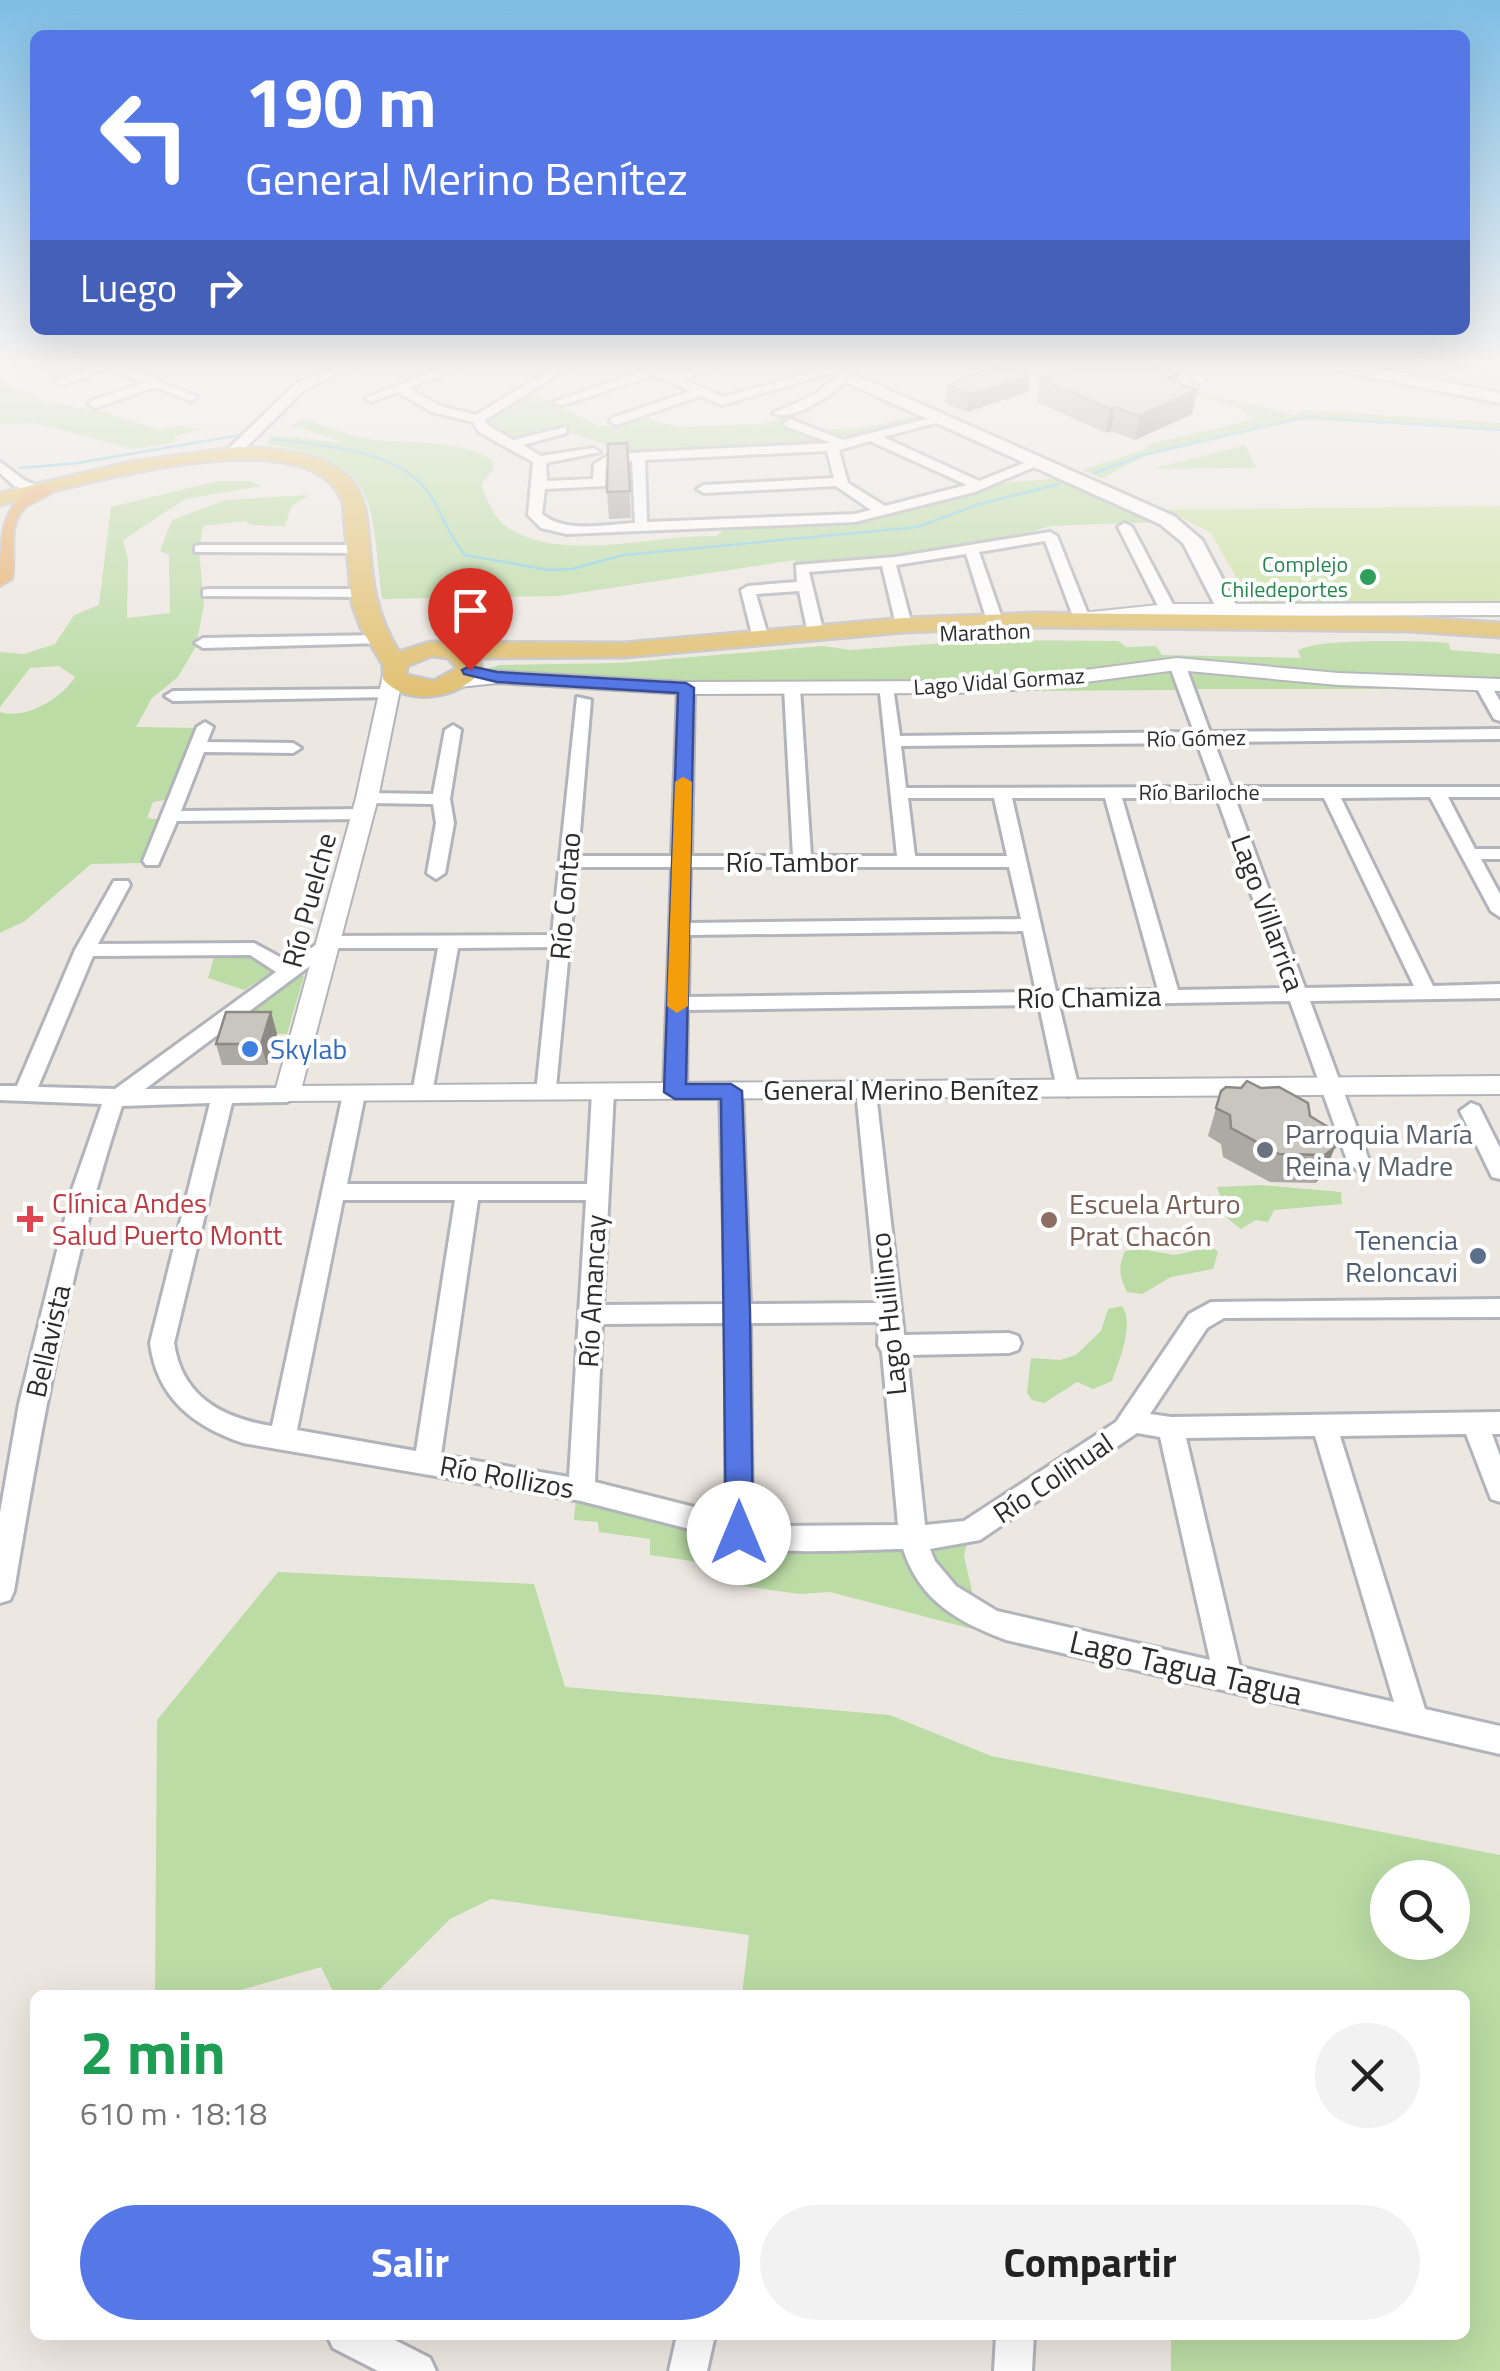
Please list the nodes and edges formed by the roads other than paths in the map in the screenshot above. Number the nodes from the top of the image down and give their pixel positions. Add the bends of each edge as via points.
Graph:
1 (11, 476) edge
2 (116, 476) edge
3 (338, 476) edge
4 (540, 476) edge
5 (599, 476) edge
6 (639, 476) edge
7 (702, 476) edge
8 (840, 476) edge
9 (956, 476) edge
10 (1005, 476) edge
11 (1070, 476) edge
12 (841, 482) junction
13 (540, 485) junction
14 (979, 486) junction
15 (0, 488) edge
16 (704, 488) junction
17 (42, 491) junction
18 (0, 499) edge
19 (884, 512) junction
20 (708, 518) dead end
21 (641, 520) dead end
22 (1, 522) edge
23 (1124, 526) dead end
24 (971, 548) junction
25 (200, 549) dead end
26 (358, 549) junction
27 (888, 561) junction
28 (0, 579) edge
29 (803, 586) junction
30 (208, 593) dead end
31 (362, 593) junction
32 (1500, 609) edge
33 (1168, 610) junction
34 (1082, 620) junction
35 (1224, 620) junction
36 (995, 621) junction
37 (904, 625) junction
38 (374, 630) junction
39 (1500, 630) edge
40 (816, 634) junction
41 (1500, 638) edge
42 (761, 639) junction
43 (204, 643) dead end
44 (457, 664) junction
45 (1178, 664) junction
46 (391, 678) junction
47 (1491, 685) edge
48 (885, 687) junction
49 (686, 688) junction
50 (792, 688) junction
51 (430, 689) junction
52 (173, 696) dead end
53 (584, 700) dead end
54 (1500, 716) edge
55 (386, 720) junction
56 (205, 727) dead end
57 (453, 730) dead end
58 (1500, 734) edge
59 (1204, 738) junction
60 (892, 741) junction
61 (198, 747) junction
62 (293, 748) dead end
63 (1224, 792) junction
64 (1330, 792) junction
65 (1436, 792) junction
66 (1500, 792) edge
67 (898, 793) junction
68 (1002, 793) junction
69 (1112, 793) junction
70 (441, 799) junction
71 (365, 806) junction
72 (171, 816) junction
73 (1470, 854) junction
74 (1500, 854) edge
75 (1017, 860) junction
76 (152, 861) dead end
77 (907, 861) junction
78 (568, 862) junction
79 (681, 862) junction
80 (802, 862) junction
81 (436, 873) dead end
82 (121, 885) dead end
83 (1500, 911) edge
84 (1032, 925) junction
85 (679, 929) junction
86 (561, 941) junction
87 (330, 942) junction
88 (449, 942) junction
89 (85, 950) junction
90 (291, 972) junction
91 (1500, 991) edge
92 (1426, 993) junction
93 (1297, 994) junction
94 (1170, 996) junction
95 (1048, 998) junction
96 (678, 1004) junction
97 (163, 1064) junction
98 (1500, 1084) edge
99 (1331, 1087) junction
100 (1068, 1089) junction
101 (867, 1090) junction
102 (731, 1091) junction
103 (547, 1092) junction
104 (604, 1092) junction
105 (675, 1092) junction
106 (0, 1093) edge
107 (24, 1094) junction
108 (354, 1094) junction
109 (423, 1094) junction
110 (288, 1095) junction
111 (182, 1096) junction
112 (223, 1096) junction
113 (118, 1097) junction
114 (1471, 1110) dead end
115 (1358, 1163) dead end
116 (1500, 1171) edge
117 (334, 1192) junction
118 (468, 1192) junction
119 (598, 1192) junction
120 (1500, 1308) edge
121 (738, 1312) junction
122 (887, 1312) junction
123 (592, 1315) junction
124 (1009, 1343) dead end
125 (890, 1345) junction
126 (1133, 1422) junction
127 (1487, 1423) edge
128 (1324, 1425) junction
129 (1171, 1428) junction
130 (282, 1439) junction
131 (427, 1462) junction
132 (581, 1490) junction
133 (1500, 1491) edge
134 (739, 1533) junction
135 (913, 1537) junction
136 (0, 1591) edge
137 (1228, 1678) junction
138 (1414, 1720) junction
139 (1500, 1740) edge
140 (356, 2340) edge
141 (695, 2340) edge
142 (1015, 2340) edge
143 (417, 2371) edge
144 (688, 2371) edge
145 (1013, 2371) edge

1 - 17 street
2 - 17 main road
3 - 26 main road via 352,499
4 - 13 street
5 - 13 street via 600,483
6 - 21 street
7 - 16 street
8 - 12 street
9 - 14 street
10 - 14 street
11 - 35 main road via 1180,528 1197,548
12 - 16 street
12 - 19 street
13 - 19 street via 535,514 567,530
14 - 19 street
15 - 17 highway
16 - 20 street
17 - 18 main road
17 - 22 highway via 15,504
22 - 28 highway
23 - 33 street
24 - 27 street
24 - 34 street via 1050,536
24 - 36 street
25 - 26 street
26 - 31 main road
27 - 29 street via 801,568
27 - 37 street
29 - 40 street
29 - 42 street via 748,590
30 - 31 street
31 - 38 main road
32 - 35 street, Marathon
33 - 34 street, Marathon
33 - 35 street, Marathon
34 - 35 main road, Marathon
34 - 36 main road, Marathon
35 - 39 main road, Marathon
35 - 41 main road, Marathon via 1264,632
35 - 44 main road, Marathon
36 - 37 main road, Marathon
37 - 40 main road, Marathon
38 - 43 street
38 - 44 main road
38 - 46 main road
40 - 42 main road, Marathon
42 - 44 main road, Marathon
44 - 46 main road via 406,656
44 - 49 street, Lago Vidal Gormaz via 497,677
44 - 51 main road
45 - 47 street, Lago Vidal Gormaz
45 - 48 street, Lago Vidal Gormaz via 1032,683
45 - 59 street, Lago Villarrica
46 - 51 main road
46 - 52 street
46 - 55 street, Río Puelche
47 - 54 street
48 - 50 street, Lago Vidal Gormaz
48 - 60 street
49 - 50 street, Lago Vidal Gormaz
49 - 79 street
50 - 80 street
51 - 55 street via 400,698
53 - 78 street, Río Contao
55 - 71 street, Río Puelche
56 - 61 street
57 - 70 street
58 - 59 street, Río Gómez
59 - 60 street, Río Gómez
59 - 63 street, Lago Villarrica
60 - 67 street
61 - 62 street
61 - 72 street
63 - 64 street, Río Bariloche
63 - 69 street, Río Bariloche
63 - 93 street, Lago Villarrica
64 - 65 street, Río Bariloche
64 - 92 street
65 - 66 street, Río Bariloche
65 - 73 street
67 - 68 street, Río Bariloche
67 - 77 street
68 - 69 street, Río Bariloche
68 - 75 street
69 - 94 street
70 - 71 street
70 - 81 street via 446,823
71 - 72 street
71 - 87 street, Río Puelche
72 - 76 street
73 - 74 street
73 - 83 street
75 - 77 street, Río Tambor
75 - 84 street
77 - 80 street, Río Tambor
78 - 79 street, Río Tambor
78 - 86 street, Río Contao
79 - 80 street, Río Tambor
79 - 85 street
82 - 89 street
84 - 85 street
84 - 95 street
85 - 96 street
86 - 88 street
86 - 103 street, Río Contao
87 - 88 street
87 - 90 street
87 - 110 street, Río Puelche
88 - 109 street
89 - 90 street via 250,948
89 - 107 street
90 - 97 street
91 - 92 street, Río Chamiza
92 - 93 street, Río Chamiza
93 - 94 street, Río Chamiza
93 - 99 street, Lago Villarrica
94 - 95 street, Río Chamiza
95 - 96 street, Río Chamiza
95 - 100 street
96 - 105 street
97 - 111 street via 160,1084
97 - 113 street
98 - 99 street, General Merino Benítez
99 - 100 street, General Merino Benítez
99 - 115 street, Lago Villarrica
100 - 101 street, General Merino Benítez
101 - 102 street, General Merino Benítez
101 - 122 street, Lago Huillinco
102 - 105 street, General Merino Benítez
102 - 121 street
103 - 104 street, General Merino Benítez
103 - 109 street, General Merino Benítez
104 - 105 street, General Merino Benítez
104 - 119 street, Río Amancay
106 - 107 street, General Merino Benítez
107 - 113 street, General Merino Benítez
108 - 109 street, General Merino Benítez
108 - 110 street, General Merino Benítez
108 - 117 street
110 - 112 street, General Merino Benítez
111 - 112 street, General Merino Benítez
111 - 113 street, General Merino Benítez
112 - 130 street, Río Rollizos via 164,1328 166,1368 198,1411 227,1428
113 - 136 street, Bellavista via 83,1190 32,1404
114 - 116 street
117 - 118 street
117 - 130 street
118 - 119 street
118 - 131 street
119 - 123 street, Río Amancay
120 - 126 street, Río Colihual via 1212,1312 1198,1321
121 - 122 street
121 - 123 street
121 - 134 street
122 - 125 street, Lago Huillinco
123 - 132 street, Río Amancay
124 - 125 street
125 - 135 street, Lago Huillinco
126 - 129 street
126 - 135 street, Río Colihual via 970,1532
127 - 128 street
127 - 133 street
128 - 129 street
128 - 138 street
129 - 137 street
130 - 131 street, Río Rollizos
131 - 132 street, Río Rollizos
132 - 134 street, Río Rollizos
134 - 135 street, Río Rollizos
135 - 137 street, Lago Tagua Tagua via 936,1588 988,1620
137 - 138 street, Lago Tagua Tagua
138 - 139 street, Lago Tagua Tagua
140 - 143 street
141 - 144 street
142 - 145 street

